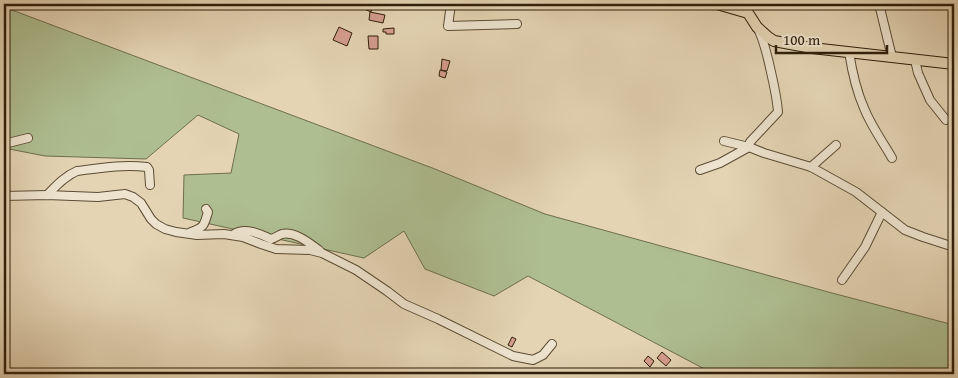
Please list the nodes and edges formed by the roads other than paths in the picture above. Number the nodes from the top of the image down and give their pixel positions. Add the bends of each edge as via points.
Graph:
1 (451, 4) edge
2 (717, 4) edge
3 (879, 4) edge
4 (517, 24) dead end
5 (757, 27) junction
6 (849, 52) junction
7 (892, 57) junction
8 (915, 60) junction
9 (954, 64) edge
10 (946, 120) dead end
11 (28, 138) dead end
12 (724, 141) dead end
13 (4, 144) edge
14 (836, 145) dead end
15 (750, 147) junction
16 (892, 158) dead end
17 (810, 167) junction
18 (700, 170) dead end
19 (150, 185) dead end
20 (47, 195) junction
21 (4, 196) edge
22 (206, 209) dead end
23 (882, 212) junction
24 (187, 234) junction
25 (232, 235) junction
26 (954, 247) edge
27 (326, 256) junction
28 (842, 280) dead end
29 (552, 344) dead end

1 - 4 street via 448,26
2 - 5 main road via 748,13
3 - 7 street
5 - 6 main road via 774,41
5 - 15 street via 763,40 778,112 750,142
6 - 7 main road
6 - 16 street via 863,106
7 - 8 main road
8 - 9 main road
8 - 10 street via 930,100
11 - 13 street
12 - 15 street
14 - 17 street
15 - 17 street
15 - 18 street
17 - 23 street via 856,192
19 - 20 street via 147,167 108,166 76,171
20 - 21 street
20 - 24 street via 98,197 125,194 141,203 156,224
22 - 24 street via 203,227
23 - 26 street via 905,230
23 - 28 street
24 - 25 street
25 - 27 street via 276,249 310,250
25 - 27 street via 250,230 271,239 289,234 302,238
27 - 29 street via 356,270 404,304 513,356 532,360 543,356

